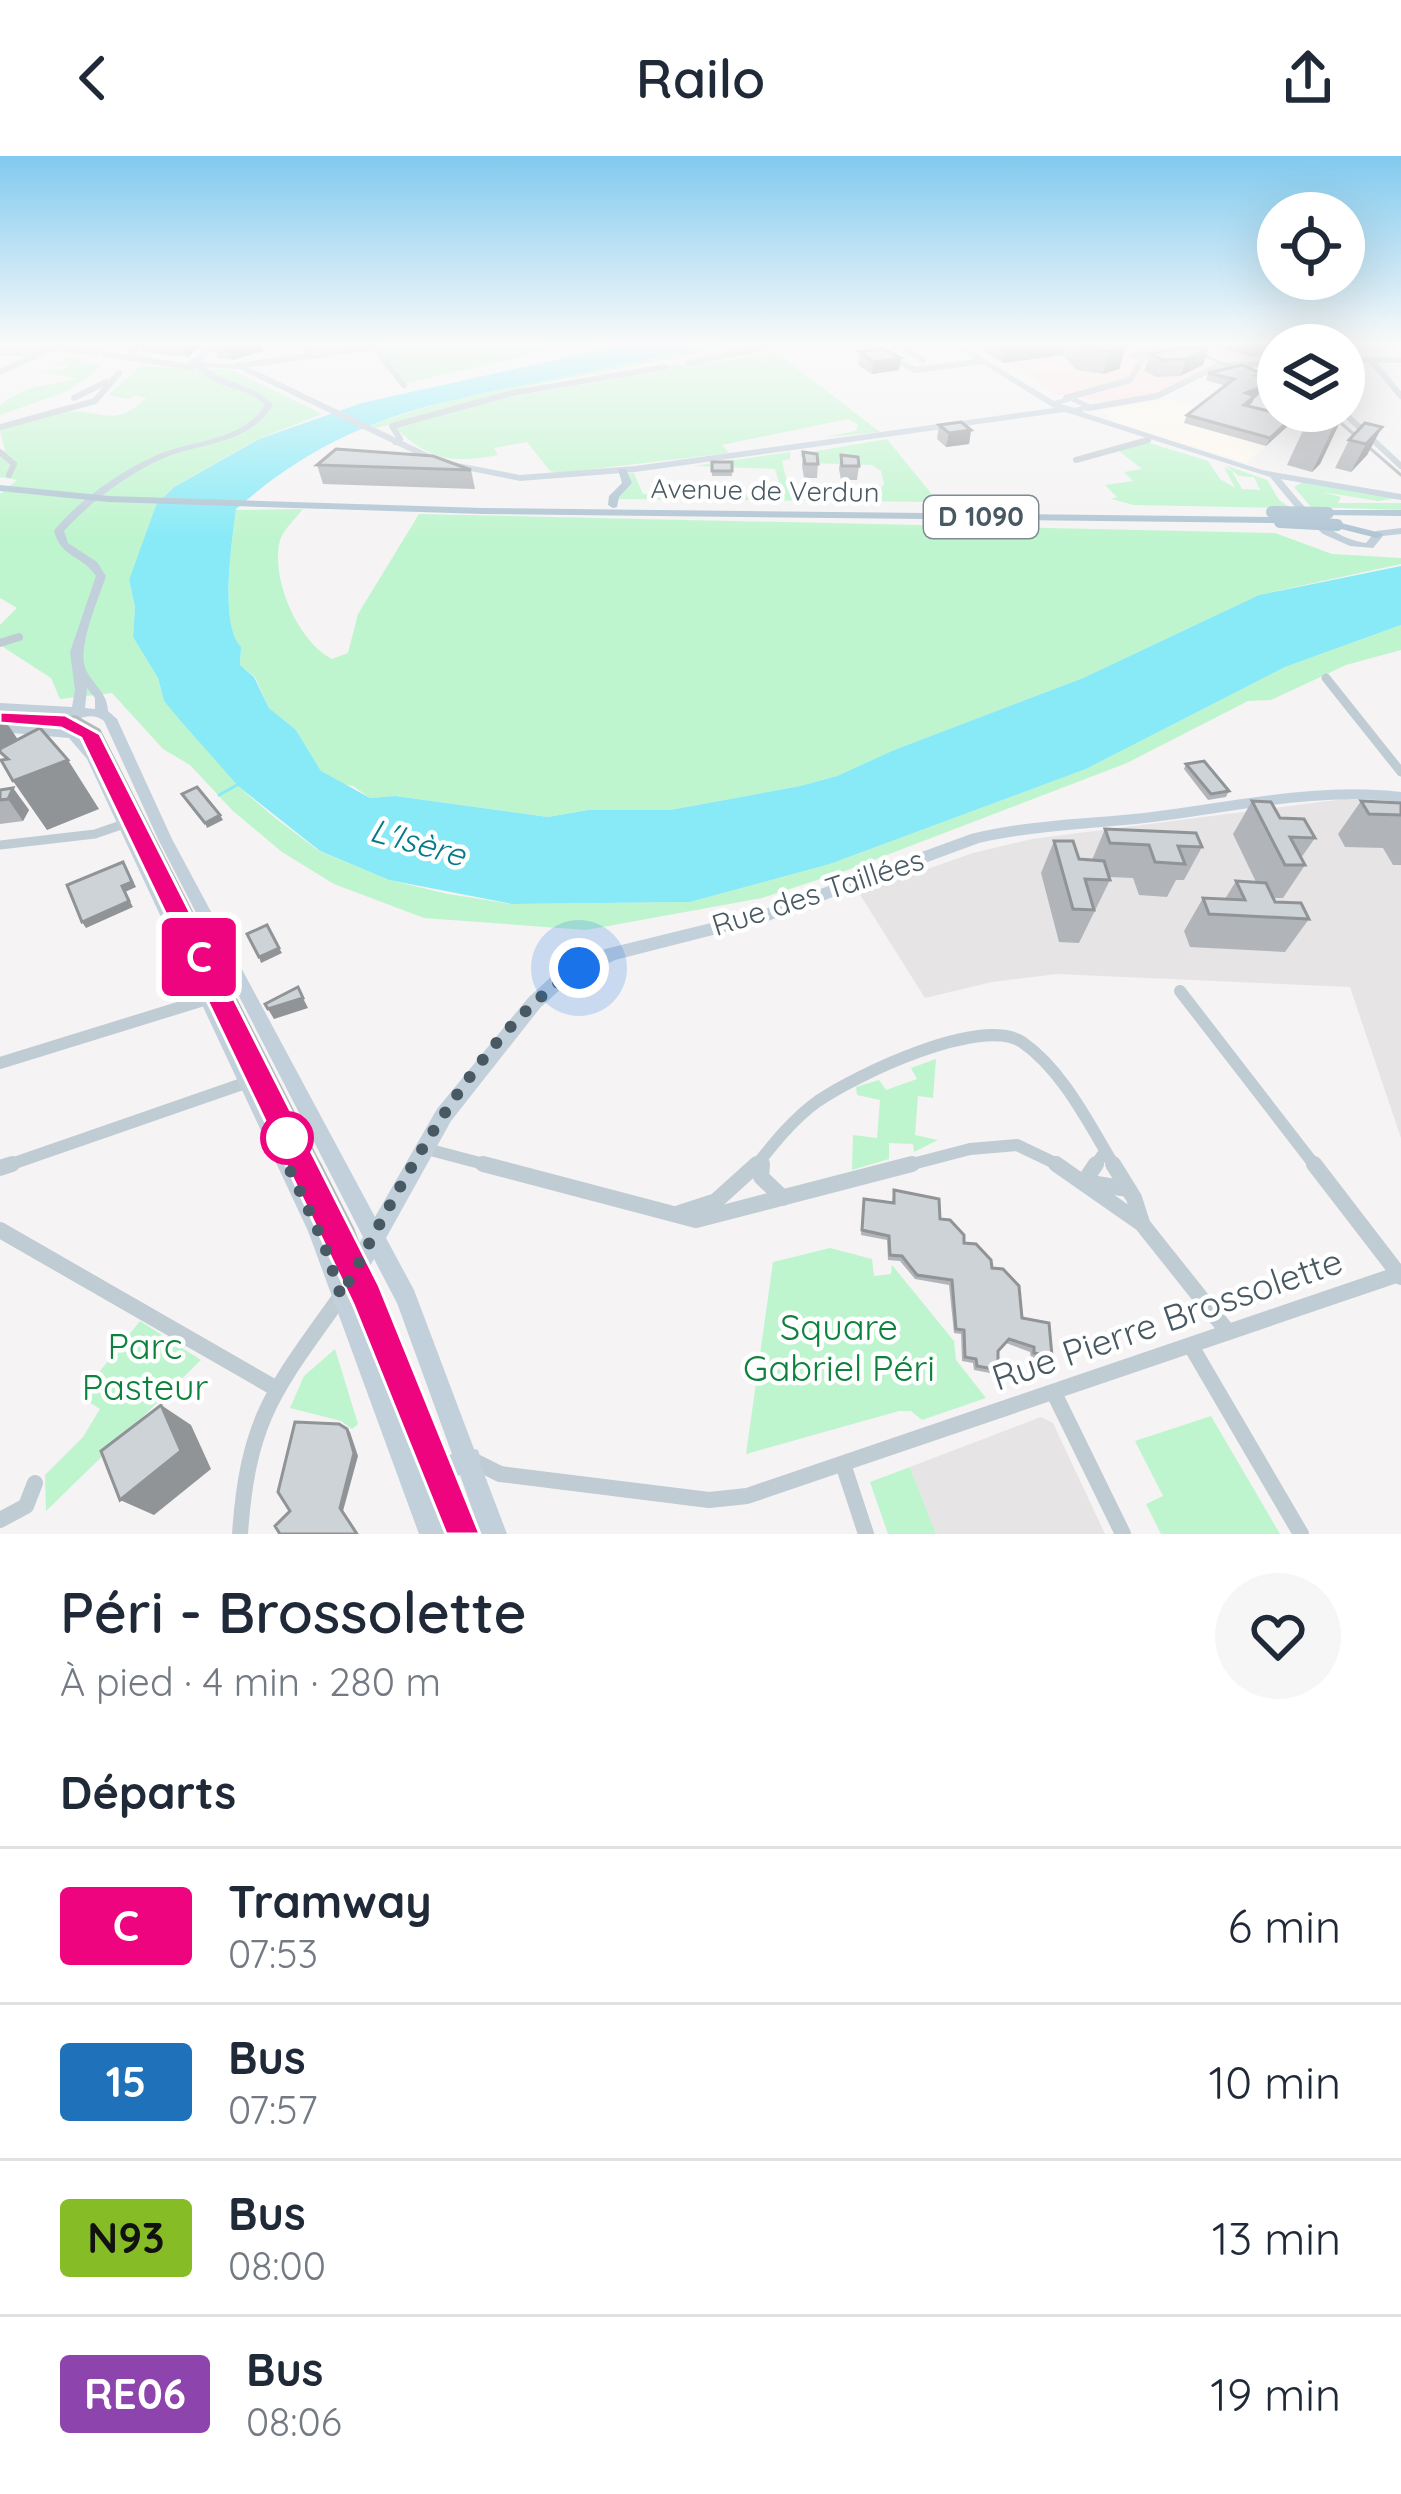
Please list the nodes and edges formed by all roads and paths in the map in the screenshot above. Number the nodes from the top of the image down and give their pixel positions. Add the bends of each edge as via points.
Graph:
1 (56, 409) edge
2 (265, 409) edge
3 (325, 409) edge
4 (449, 409) edge
5 (1031, 409) edge
6 (1093, 409) edge
7 (7, 425) edge
8 (1365, 432) edge
9 (390, 440) junction
10 (1148, 440) junction
11 (0, 452) edge
12 (1076, 460) dead end
13 (1401, 466) edge
14 (617, 471) junction
15 (1284, 480) junction
16 (3, 482) edge
17 (108, 496) junction
18 (1401, 496) edge
19 (275, 501) junction
20 (607, 508) junction
21 (1401, 517) edge
22 (1277, 518) junction
23 (1333, 519) junction
24 (1401, 531) edge
25 (1377, 535) junction
26 (19, 637) dead end
27 (0, 644) edge
28 (80, 670) junction
29 (1326, 678) dead end
30 (0, 707) edge
31 (102, 713) junction
32 (76, 722) junction
33 (0, 727) edge
34 (1401, 772) edge
35 (1401, 797) edge
36 (127, 829) junction
37 (0, 845) edge
38 (1180, 992) dead end
39 (207, 999) junction
40 (0, 1063) edge
41 (248, 1082) junction
42 (423, 1148) junction
43 (1104, 1153) junction
44 (762, 1159) junction
45 (0, 1168) edge
46 (1084, 1182) junction
47 (1127, 1189) junction
48 (783, 1198) junction
49 (676, 1214) junction
50 (1142, 1224) junction
51 (0, 1230) edge
52 (373, 1239) junction
53 (1400, 1275) edge
54 (341, 1296) junction
55 (1228, 1332) junction
56 (1191, 1346) junction
57 (275, 1388) junction
58 (1054, 1393) junction
59 (470, 1459) junction
60 (843, 1465) junction
61 (414, 1482) junction
62 (33, 1490) dead end
63 (0, 1520) edge
64 (240, 1534) edge
65 (432, 1534) edge
66 (494, 1534) edge
67 (866, 1534) edge
68 (1123, 1534) edge
69 (1301, 1534) edge

1 - 7 street
2 - 17 street via 229,436 143,466
3 - 9 street
4 - 9 street via 392,426 400,439
5 - 14 street
6 - 10 street
8 - 13 street
9 - 14 street via 490,476
10 - 12 street
10 - 15 street
11 - 16 street via 14,464
14 - 20 main road via 603,493
15 - 18 street
15 - 18 street
15 - 25 street via 1336,540 1369,546
16 - 17 main road, D 1090
17 - 19 main road, D 1090
17 - 28 street via 64,523 58,538 101,576 76,652
19 - 20 main road, Avenue de Verdun / D 1090
19 - 20 main road, Avenue de Verdun / D 1090
20 - 22 main road, Avenue de Verdun / D 1090
20 - 22 main road, Avenue de Verdun / D 1090
21 - 23 main road
22 - 23 main road, bridge
23 - 25 main road
24 - 25 street
26 - 27 street
28 - 31 street
28 - 32 street
29 - 34 street
30 - 32 street
31 - 32 street
31 - 52 street
32 - 33 street
32 - 36 street
35 - 42 street, Rue des Taillées via 1297,794 990,835 762,917 611,954 534,1003
36 - 37 street
36 - 39 street
38 - 53 street
39 - 40 street
39 - 41 street
41 - 45 street
41 - 54 street
42 - 49 street
42 - 52 street, Rue des Taillées
43 - 44 street via 1039,1054 1004,1034 979,1034 829,1092
43 - 46 street
43 - 47 street
44 - 48 street via 761,1177
44 - 49 street via 710,1208
46 - 47 street
46 - 48 street via 1030,1149 992,1145
46 - 50 street
47 - 50 street
48 - 49 street via 721,1217
50 - 55 street
51 - 57 street
52 - 54 street, Rue des Taillées
52 - 59 street via 406,1298
53 - 55 street, Rue Pierre Brossolette
54 - 57 street
54 - 61 street
55 - 56 street, Rue Pierre Brossolette
56 - 58 street, Rue Pierre Brossolette
56 - 69 street
57 - 64 street via 253,1442
58 - 60 street, Rue Pierre Brossolette
58 - 68 street
59 - 60 street, Rue Pierre Brossolette via 500,1474 709,1500
59 - 61 street
59 - 66 street
60 - 67 street
61 - 65 street
62 - 63 street via 26,1506

